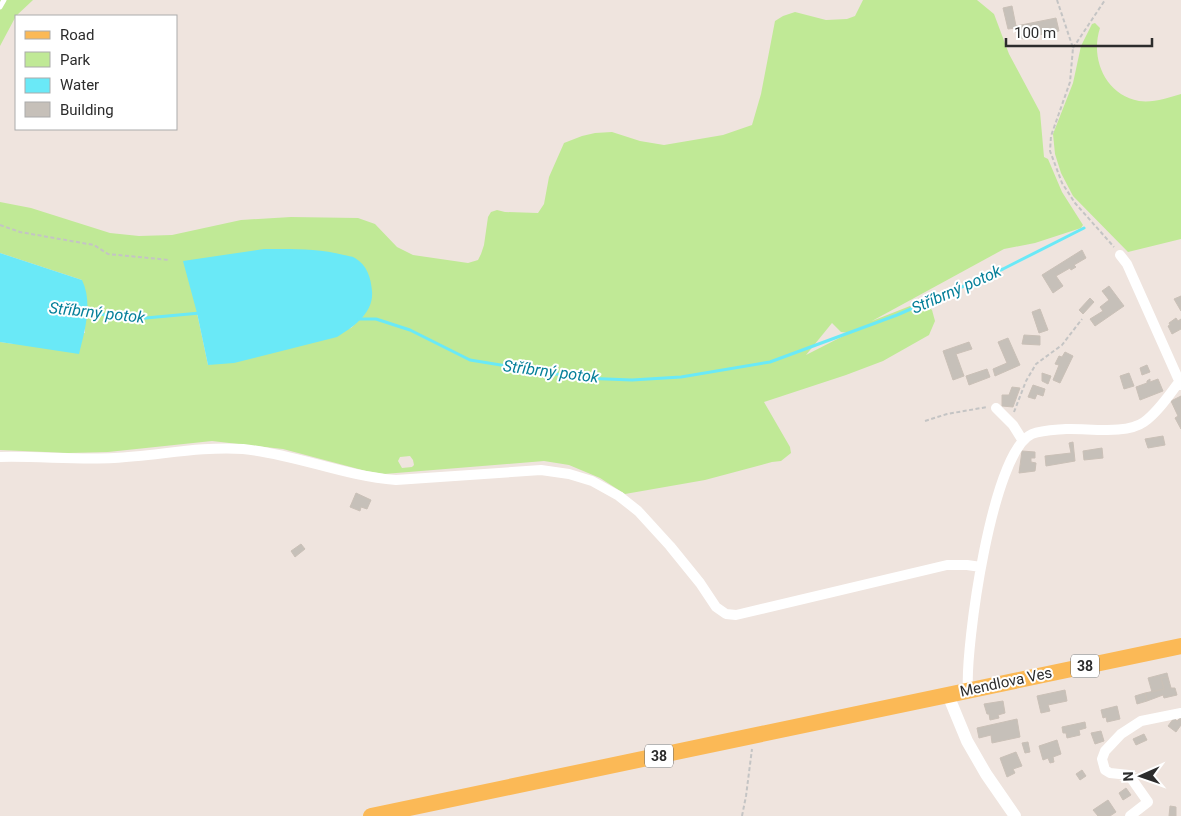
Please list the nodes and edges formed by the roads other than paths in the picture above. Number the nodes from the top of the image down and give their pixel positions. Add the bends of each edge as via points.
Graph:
1 (4, 0) edge
2 (0, 7) edge
3 (1120, 255) road end
4 (1180, 384) edge
5 (996, 408) road end
6 (1023, 441) junction
7 (0, 457) edge
8 (981, 567) junction
9 (1181, 646) edge
10 (968, 690) junction
11 (948, 695) junction
12 (1181, 713) edge
13 (371, 816) edge
14 (1015, 816) edge
15 (1130, 816) edge

1 - 2 lane
3 - 4 street via 1127,264
4 - 6 street via 1152,415 1138,425 1118,429 1042,431
5 - 6 street via 1010,421
6 - 8 street via 1006,471
7 - 8 street via 114,458 220,448 289,456 347,473 396,480 540,470 568,474 592,481 638,511 670,546 716,607 726,614 736,615 948,565
8 - 10 street via 967,668
9 - 10 main road, Mendlova Ves / 38
10 - 11 main road, Mendlova Ves / 38
11 - 13 main road, 38
11 - 14 street via 967,741
12 - 15 street via 1141,721 1121,734 1105,751 1102,765 1105,770 1129,775 1148,802

